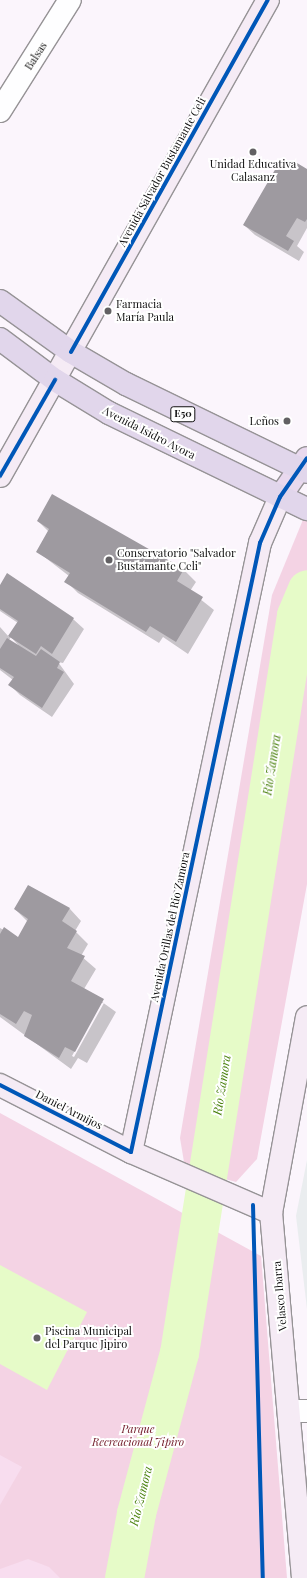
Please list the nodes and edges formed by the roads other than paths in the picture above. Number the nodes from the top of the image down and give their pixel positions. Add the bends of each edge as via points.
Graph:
1 (70, 0) edge
2 (268, 0) edge
3 (0, 111) edge
4 (0, 301) edge
5 (0, 339) edge
6 (71, 352) junction
7 (55, 380) junction
8 (304, 466) edge
9 (0, 476) edge
10 (292, 502) edge
11 (307, 1017) edge
12 (303, 1064) edge
13 (0, 1085) edge
14 (130, 1152) junction
15 (271, 1213) junction
16 (298, 1411) edge
17 (303, 1578) edge

1 - 3 street, Balsas
2 - 6 main road, Avenida Salvador Bustamante Celi
4 - 6 highway, E50
5 - 7 highway, Avenida Isidro Ayora
6 - 7 main road, Avenida Salvador Bustamante Celi
6 - 8 highway, E50 via 183,414
7 - 9 main road, Avenida Salvador Bustamante Celi
7 - 10 highway, Avenida Isidro Ayora via 165,443
8 - 10 main road
10 - 14 main road, Avenida Orillas del Rio Zamora via 260,543
11 - 12 main road, Velasco Ibarra
12 - 15 main road, Velasco Ibarra
13 - 14 main road, Daniel Armijos
14 - 15 main road, Daniel Armijos
15 - 16 main road, Velasco Ibarra
16 - 17 main road, Velasco Ibarra

